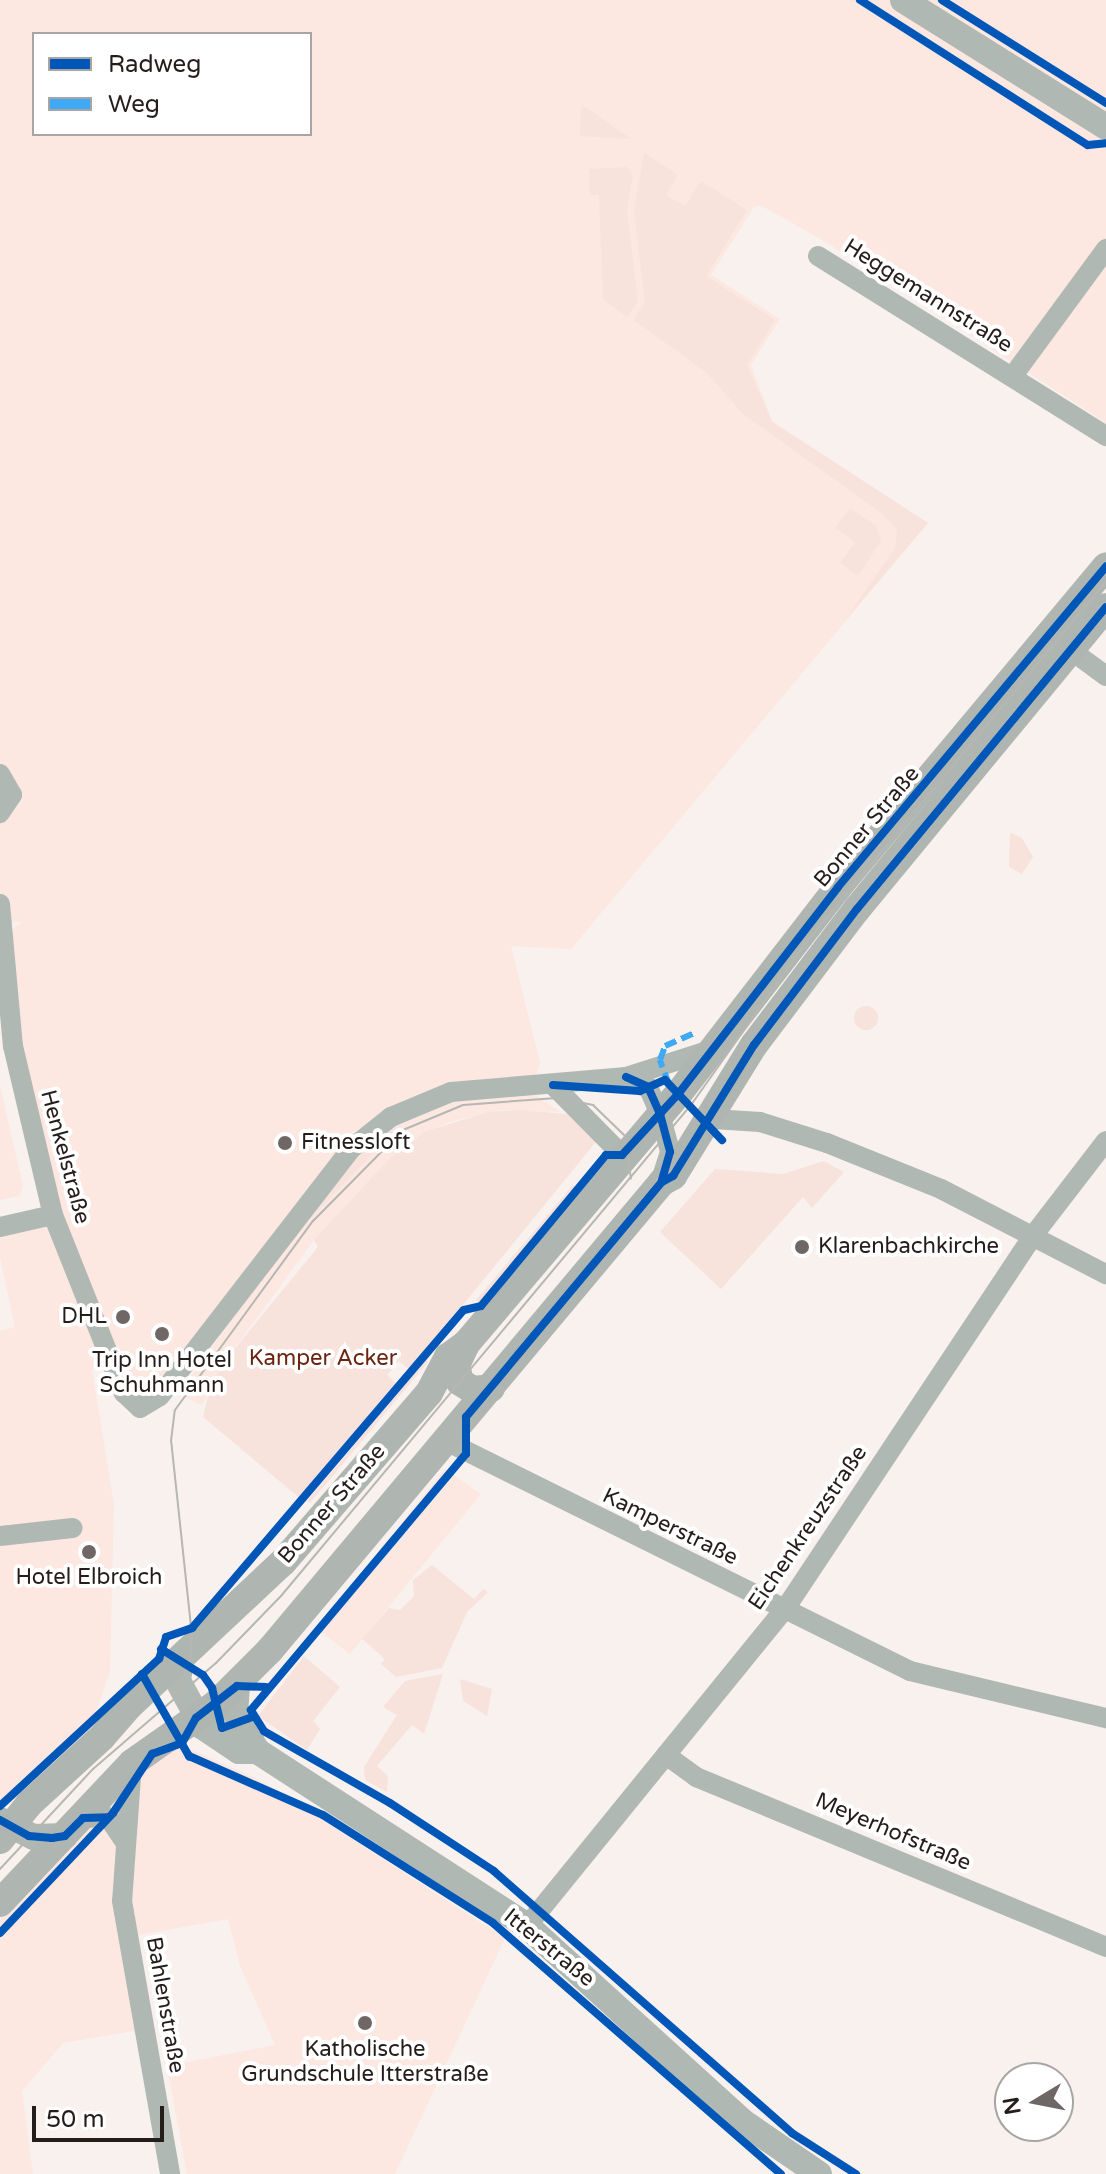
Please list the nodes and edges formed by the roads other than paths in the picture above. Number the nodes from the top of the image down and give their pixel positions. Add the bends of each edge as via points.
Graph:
1 (903, 0) edge
2 (1106, 127) edge
3 (1106, 249) edge
4 (818, 256) dead end
5 (1012, 377) junction
6 (1106, 436) edge
7 (1106, 566) edge
8 (1106, 607) edge
9 (1072, 651) junction
10 (1038, 653) junction
11 (1106, 676) edge
12 (0, 774) edge
13 (0, 813) edge
14 (0, 904) edge
15 (714, 1049) junction
16 (626, 1077) junction
17 (553, 1085) junction
18 (660, 1114) junction
19 (713, 1119) junction
20 (1106, 1141) edge
21 (622, 1155) junction
22 (662, 1182) junction
23 (53, 1215) junction
24 (0, 1227) edge
25 (1032, 1237) junction
26 (1106, 1274) edge
27 (466, 1344) junction
28 (491, 1388) junction
29 (446, 1441) junction
30 (73, 1528) dead end
31 (0, 1536) edge
32 (785, 1609) junction
33 (181, 1661) junction
34 (237, 1686) junction
35 (196, 1718) junction
36 (1106, 1718) edge
37 (257, 1751) junction
38 (666, 1755) junction
39 (132, 1763) junction
40 (74, 1827) junction
41 (3, 1829) edge
42 (126, 1844) junction
43 (0, 1903) edge
44 (527, 1926) junction
45 (1106, 1947) edge
46 (170, 2174) edge
47 (819, 2174) edge

1 - 2 street
3 - 5 street, Heggemannstraße
4 - 5 street, Heggemannstraße
5 - 6 street, Heggemannstraße
7 - 10 main road, Bonner Straße
8 - 9 main road, Bonner Straße
9 - 10 street
9 - 11 street
9 - 19 main road, Bonner Straße via 857,909 754,1045
10 - 15 main road, Bonner Straße via 838,887
12 - 13 street via 12,795
14 - 23 street, Henkelstraße via 13,1046
15 - 16 street
15 - 18 main road, Bonner Straße
16 - 17 street
16 - 18 street via 648,1087
17 - 21 street
17 - 23 street, Henkelstraße via 451,1092 407,1108 369,1133 286,1227 148,1406 136,1407 124,1393
18 - 21 main road, Bonner Straße
18 - 22 street via 670,1152
19 - 22 main road, Bonner Straße via 673,1176
19 - 25 street via 760,1122 827,1143 941,1189
20 - 25 street, Eichenkreuzstraße
21 - 27 main road, Bonner Straße
22 - 28 main road, Bonner Straße
23 - 24 street
25 - 26 street
25 - 32 street, Eichenkreuzstraße
27 - 28 main road via 456,1365 460,1382 473,1390
27 - 33 main road, Bonner Straße via 448,1357 429,1393 283,1562
28 - 29 main road, Bonner Straße
29 - 32 street, Kamperstraße
29 - 34 main road, Bonner Straße
30 - 31 street
32 - 36 street, Kamperstraße via 910,1671
32 - 38 street, Eichenkreuzstraße
33 - 35 street, Itterstraße via 178,1681
33 - 41 main road, Bonner Straße
34 - 35 main road, Bonner Straße
34 - 37 street, Itterstraße via 235,1712
35 - 37 street, Itterstraße via 239,1751
35 - 39 main road, Bonner Straße
37 - 44 street, Itterstraße
38 - 44 street, Eichenkreuzstraße
38 - 45 street, Meyerhofstraße via 696,1777
39 - 40 main road, Bonner Straße
39 - 42 street, Bahlenstraße
40 - 41 street via 34,1837
40 - 42 street via 108,1817
40 - 43 main road, Bonner Straße
42 - 46 street, Bahlenstraße via 122,1901
44 - 47 street, Itterstraße via 743,2122

